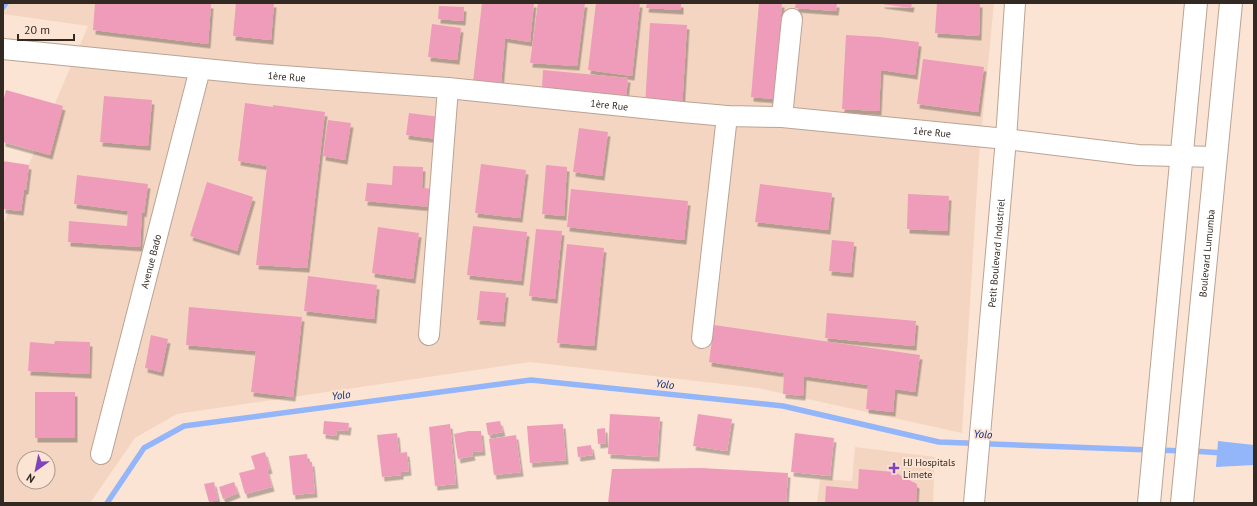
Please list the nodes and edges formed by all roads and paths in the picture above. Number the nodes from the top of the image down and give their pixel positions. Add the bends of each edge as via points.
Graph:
1 (1015, 3) edge
2 (1196, 3) edge
3 (1231, 3) edge
4 (792, 19) dead end
5 (3, 49) edge
6 (200, 69) junction
7 (448, 88) junction
8 (727, 116) junction
9 (782, 116) junction
10 (1006, 139) junction
11 (1180, 156) junction
12 (1215, 157) junction
13 (429, 335) dead end
14 (702, 338) dead end
15 (101, 454) dead end
16 (1149, 499) edge
17 (1183, 499) edge
18 (974, 503) edge

1 - 10 street, Petit Boulevard Industriel
2 - 11 highway
3 - 12 highway, Boulevard Lumumba
4 - 9 street
5 - 6 street, 1ère Rue
6 - 7 street, 1ère Rue
6 - 15 street, Avenue Bado
7 - 8 street, 1ère Rue
7 - 13 street
8 - 9 street, 1ère Rue
8 - 14 street
9 - 10 street, 1ère Rue
10 - 11 street, 1ère Rue via 1138,155
10 - 18 street, Petit Boulevard Industriel
11 - 12 street, 1ère Rue
11 - 16 highway
12 - 17 highway, Boulevard Lumumba

